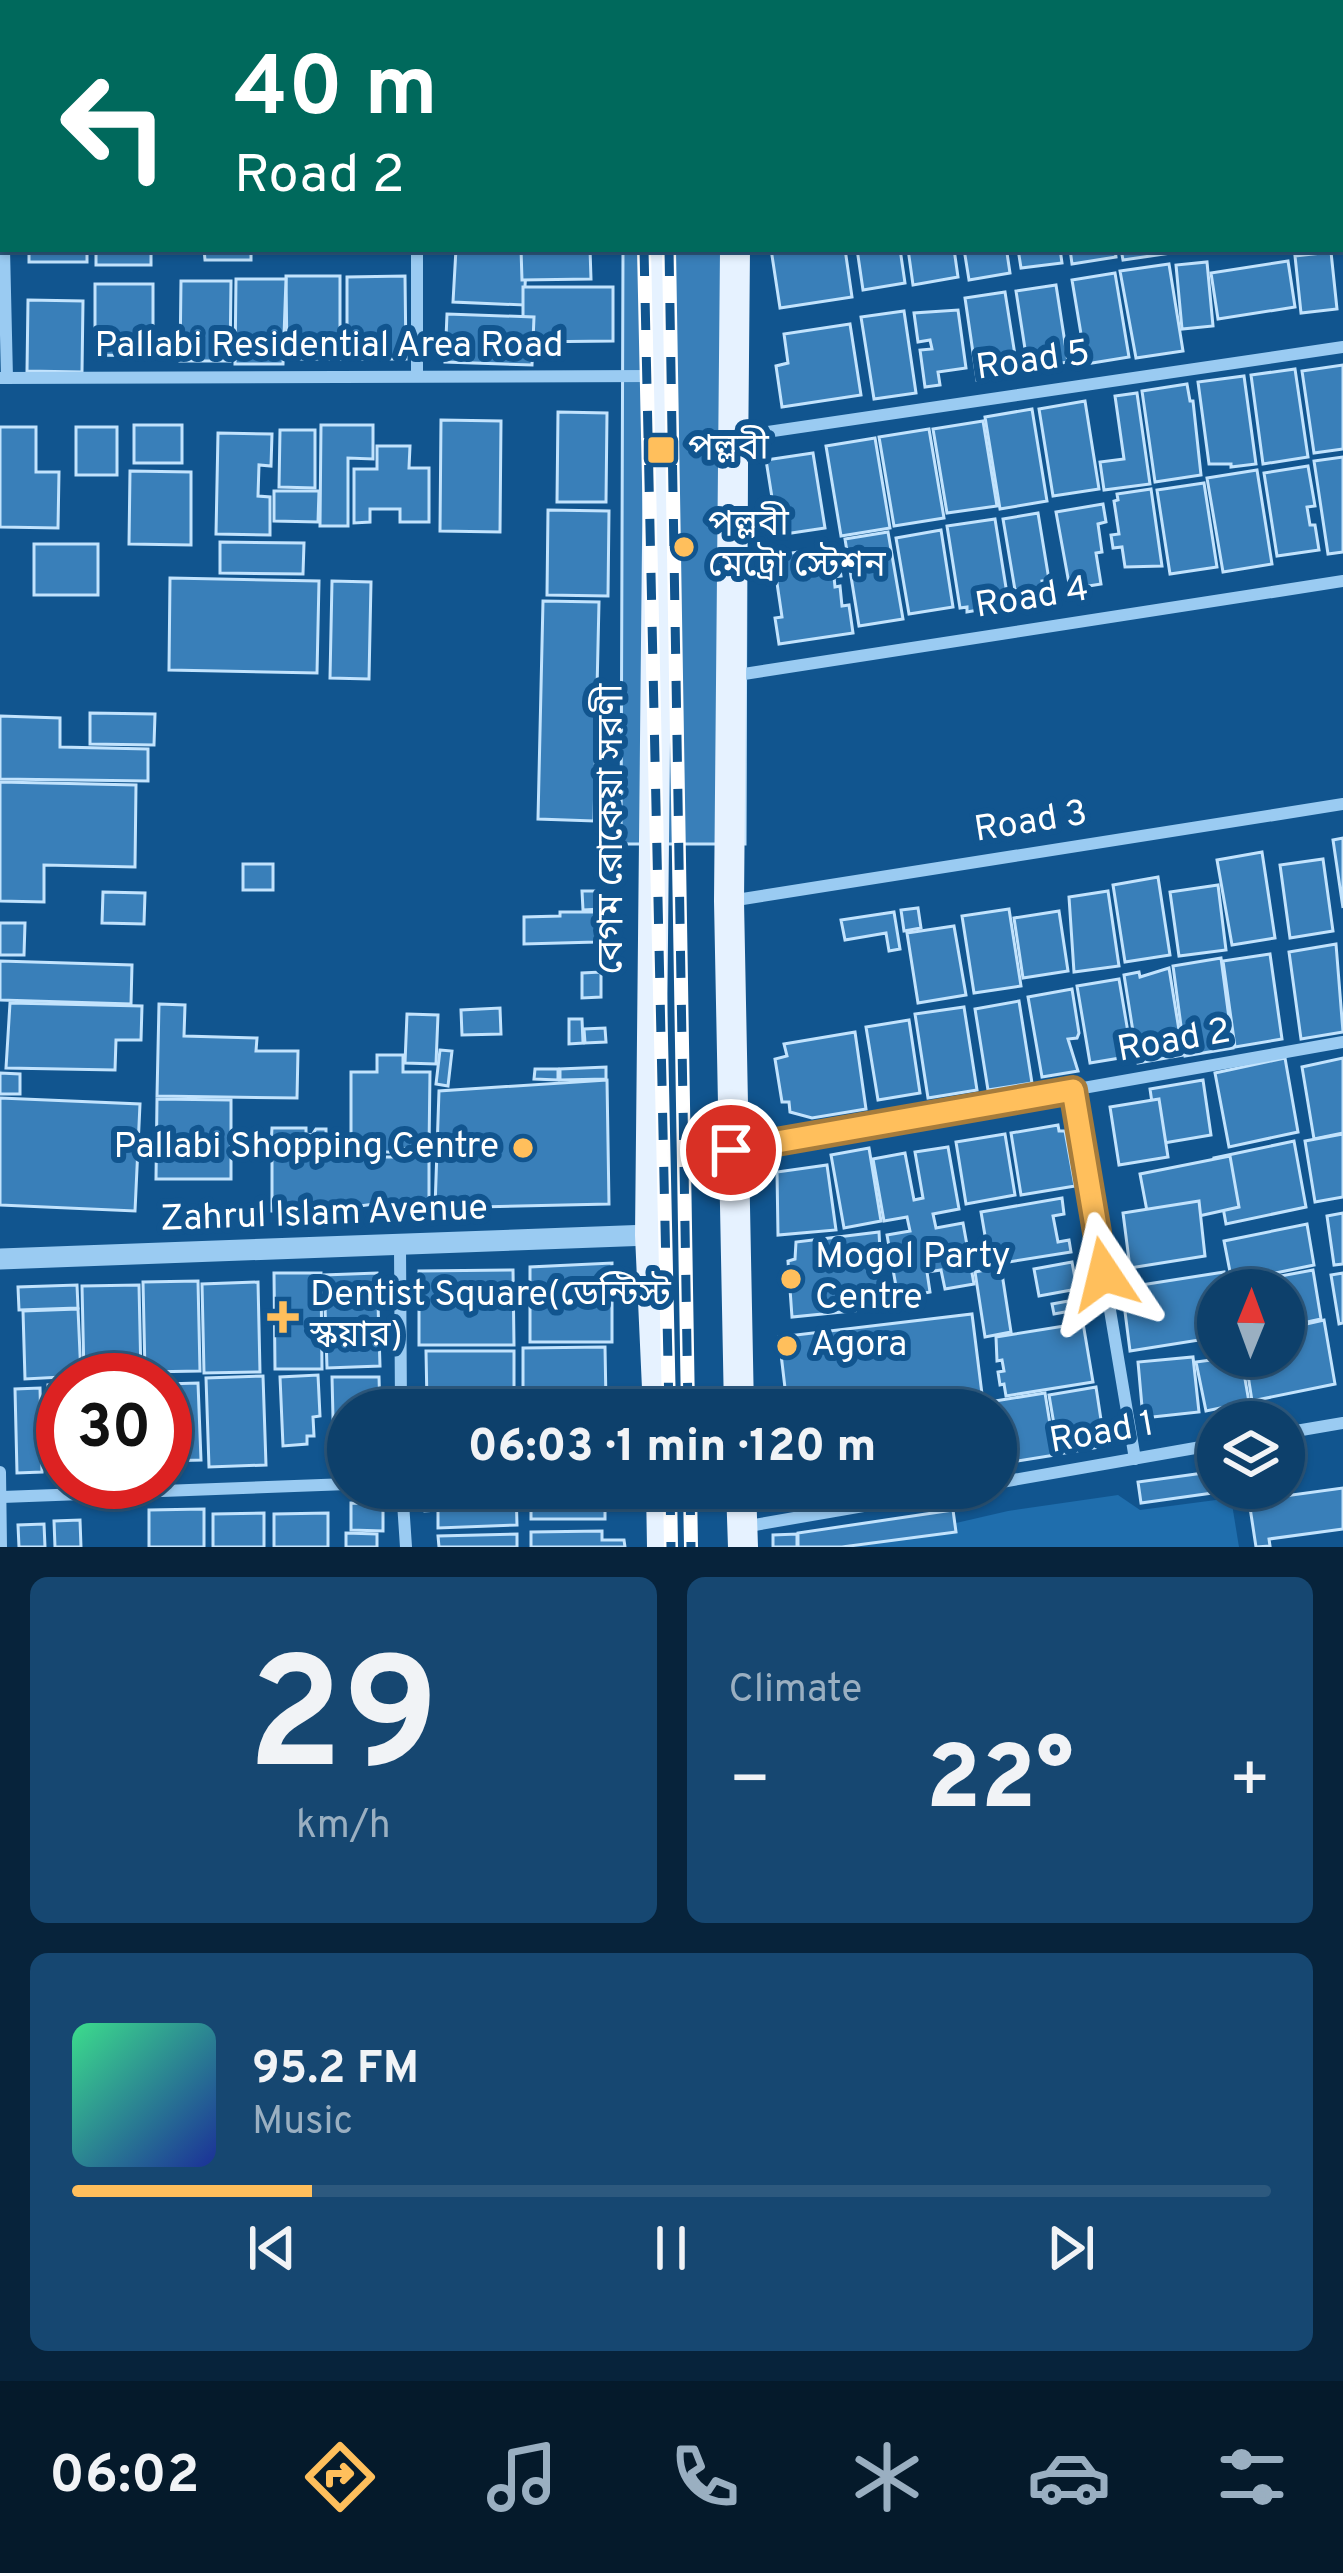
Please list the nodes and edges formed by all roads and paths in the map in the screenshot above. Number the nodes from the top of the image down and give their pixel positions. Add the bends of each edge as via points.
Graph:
1 (4, 252) edge
2 (416, 252) edge
3 (660, 252) edge
4 (735, 252) edge
5 (1343, 347) edge
6 (417, 376) junction
7 (658, 376) junction
8 (3, 378) edge
9 (732, 437) junction
10 (1343, 581) edge
11 (730, 676) junction
12 (1343, 804) edge
13 (729, 902) junction
14 (1343, 1042) edge
15 (1073, 1090) junction
16 (731, 1150) junction
17 (650, 1235) junction
18 (400, 1247) junction
19 (0, 1258) edge
20 (401, 1389) edge
21 (657, 1389) edge
22 (738, 1389) edge
23 (1343, 1423) edge
24 (1305, 1429) edge
25 (1197, 1448) edge
26 (1136, 1459) junction
27 (0, 1472) edge
28 (1017, 1479) edge
29 (327, 1485) edge
30 (2, 1497) edge
31 (403, 1509) edge
32 (661, 1509) edge
33 (871, 1509) edge
34 (743, 1537) edge
35 (2, 1547) edge
36 (406, 1547) edge
37 (662, 1547) edge

1 - 8 street
2 - 6 street
3 - 7 main road, বেগম রোকেয়া সরণী
4 - 9 main road
5 - 9 street, Road 5
6 - 7 street, Pallabi Residential Area Road
6 - 8 street, Pallabi Residential Area Road
7 - 17 main road, বেগম রোকেয়া সরণী
9 - 11 main road
10 - 11 street, Road 4
11 - 13 main road
12 - 13 street, Road 3
13 - 16 main road
14 - 15 street, Road 2
15 - 16 street, Road 2
15 - 26 street
16 - 22 main road
17 - 18 street, Zahrul Islam Avenue
17 - 21 main road, বেগম রোকেয়া সরণী
18 - 19 street, Zahrul Islam Avenue
18 - 20 street
23 - 24 street
25 - 26 street, Road 1
26 - 28 street, Road 1
27 - 30 street
29 - 30 street
30 - 35 street
31 - 36 street
32 - 37 main road
33 - 34 street

